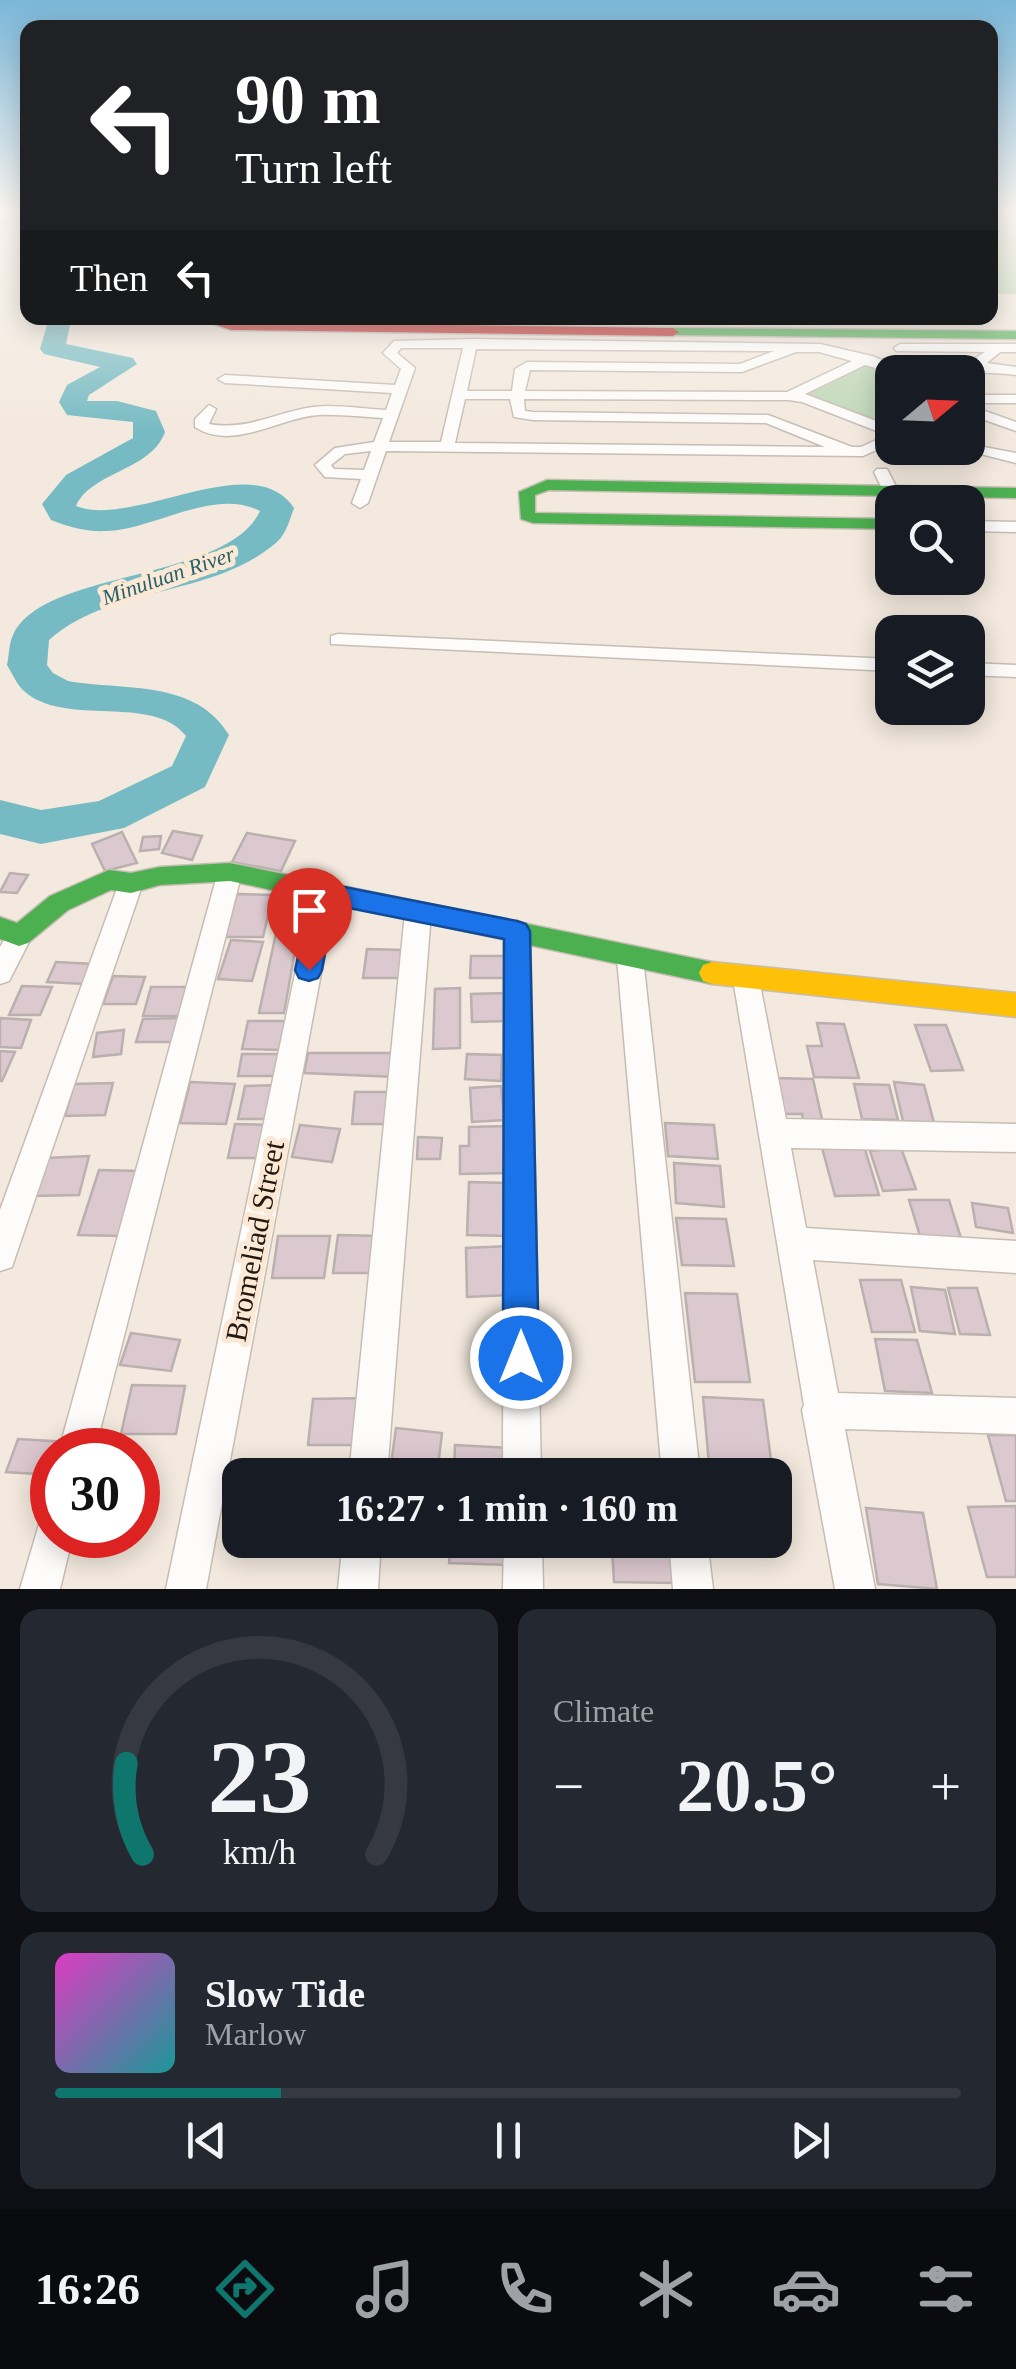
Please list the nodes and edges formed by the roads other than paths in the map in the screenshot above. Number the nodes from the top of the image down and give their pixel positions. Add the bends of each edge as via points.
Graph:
1 (226, 325) edge
2 (1006, 341) edge
3 (471, 343) junction
4 (796, 348) junction
5 (900, 348) dead end
6 (1016, 348) edge
7 (867, 359) junction
8 (985, 359) edge
9 (875, 362) edge
10 (985, 367) edge
11 (1016, 371) edge
12 (226, 379) dead end
13 (399, 388) junction
14 (518, 393) junction
15 (459, 394) junction
16 (789, 396) junction
17 (1016, 398) edge
18 (985, 399) edge
19 (209, 409) dead end
20 (985, 410) edge
21 (388, 414) junction
22 (1016, 427) edge
23 (875, 428) edge
24 (378, 446) junction
25 (447, 447) junction
26 (875, 447) edge
27 (850, 452) junction
28 (985, 452) edge
29 (1016, 458) edge
30 (370, 475) junction
31 (875, 489) edge
32 (985, 492) edge
33 (1016, 493) edge
34 (360, 503) dead end
35 (875, 524) edge
36 (985, 526) edge
37 (1016, 527) edge
38 (338, 640) dead end
39 (875, 664) edge
40 (985, 670) edge
41 (1016, 671) edge
42 (230, 872) junction
43 (131, 883) junction
44 (324, 893) junction
45 (418, 913) junction
46 (517, 931) junction
47 (9, 932) edge
48 (630, 958) junction
49 (0, 973) edge
50 (746, 979) junction
51 (1016, 1005) edge
52 (771, 1134) junction
53 (1016, 1138) edge
54 (795, 1243) junction
55 (0, 1255) edge
56 (1016, 1257) edge
57 (820, 1410) junction
58 (1016, 1416) edge
59 (82, 1428) edge
60 (370, 1458) edge
61 (522, 1458) edge
62 (680, 1458) edge
63 (48, 1558) edge
64 (361, 1558) edge
65 (523, 1558) edge
66 (690, 1558) edge
67 (40, 1589) edge
68 (186, 1589) edge
69 (358, 1589) edge
70 (523, 1589) edge
71 (693, 1589) edge
72 (855, 1589) edge

1 - 2 street
2 - 5 street
2 - 6 street
2 - 8 street
3 - 4 street
3 - 13 street via 393,345 389,353 408,368
3 - 15 street
4 - 7 street
4 - 14 street via 748,368 527,366
7 - 9 street
7 - 16 street
10 - 11 street
12 - 13 street
13 - 21 street
14 - 15 street
14 - 16 street
14 - 27 street via 522,415 768,419
15 - 25 street
16 - 23 street
17 - 18 street
19 - 21 street via 202,427 224,430 279,424 305,411
20 - 22 street
21 - 24 street
24 - 25 street
24 - 30 street
24 - 30 street via 346,448 323,465 330,474
25 - 27 street
26 - 27 street
28 - 29 street
30 - 34 street
31 - 35 street via 547,485 528,492 527,516
32 - 33 street
36 - 37 street
38 - 39 street
40 - 41 street
42 - 43 street
42 - 44 street
42 - 59 street
43 - 47 street via 108,880 76,892
43 - 55 street
44 - 45 street
44 - 68 street, Bromeliad Street
45 - 46 street
45 - 60 street
46 - 48 street
46 - 61 street
47 - 49 street
48 - 50 street
48 - 62 street
50 - 51 street
50 - 52 street
52 - 53 street
52 - 54 street
54 - 56 street
54 - 57 street
57 - 58 street
57 - 72 street
63 - 67 street
64 - 69 street
65 - 70 street
66 - 71 street

